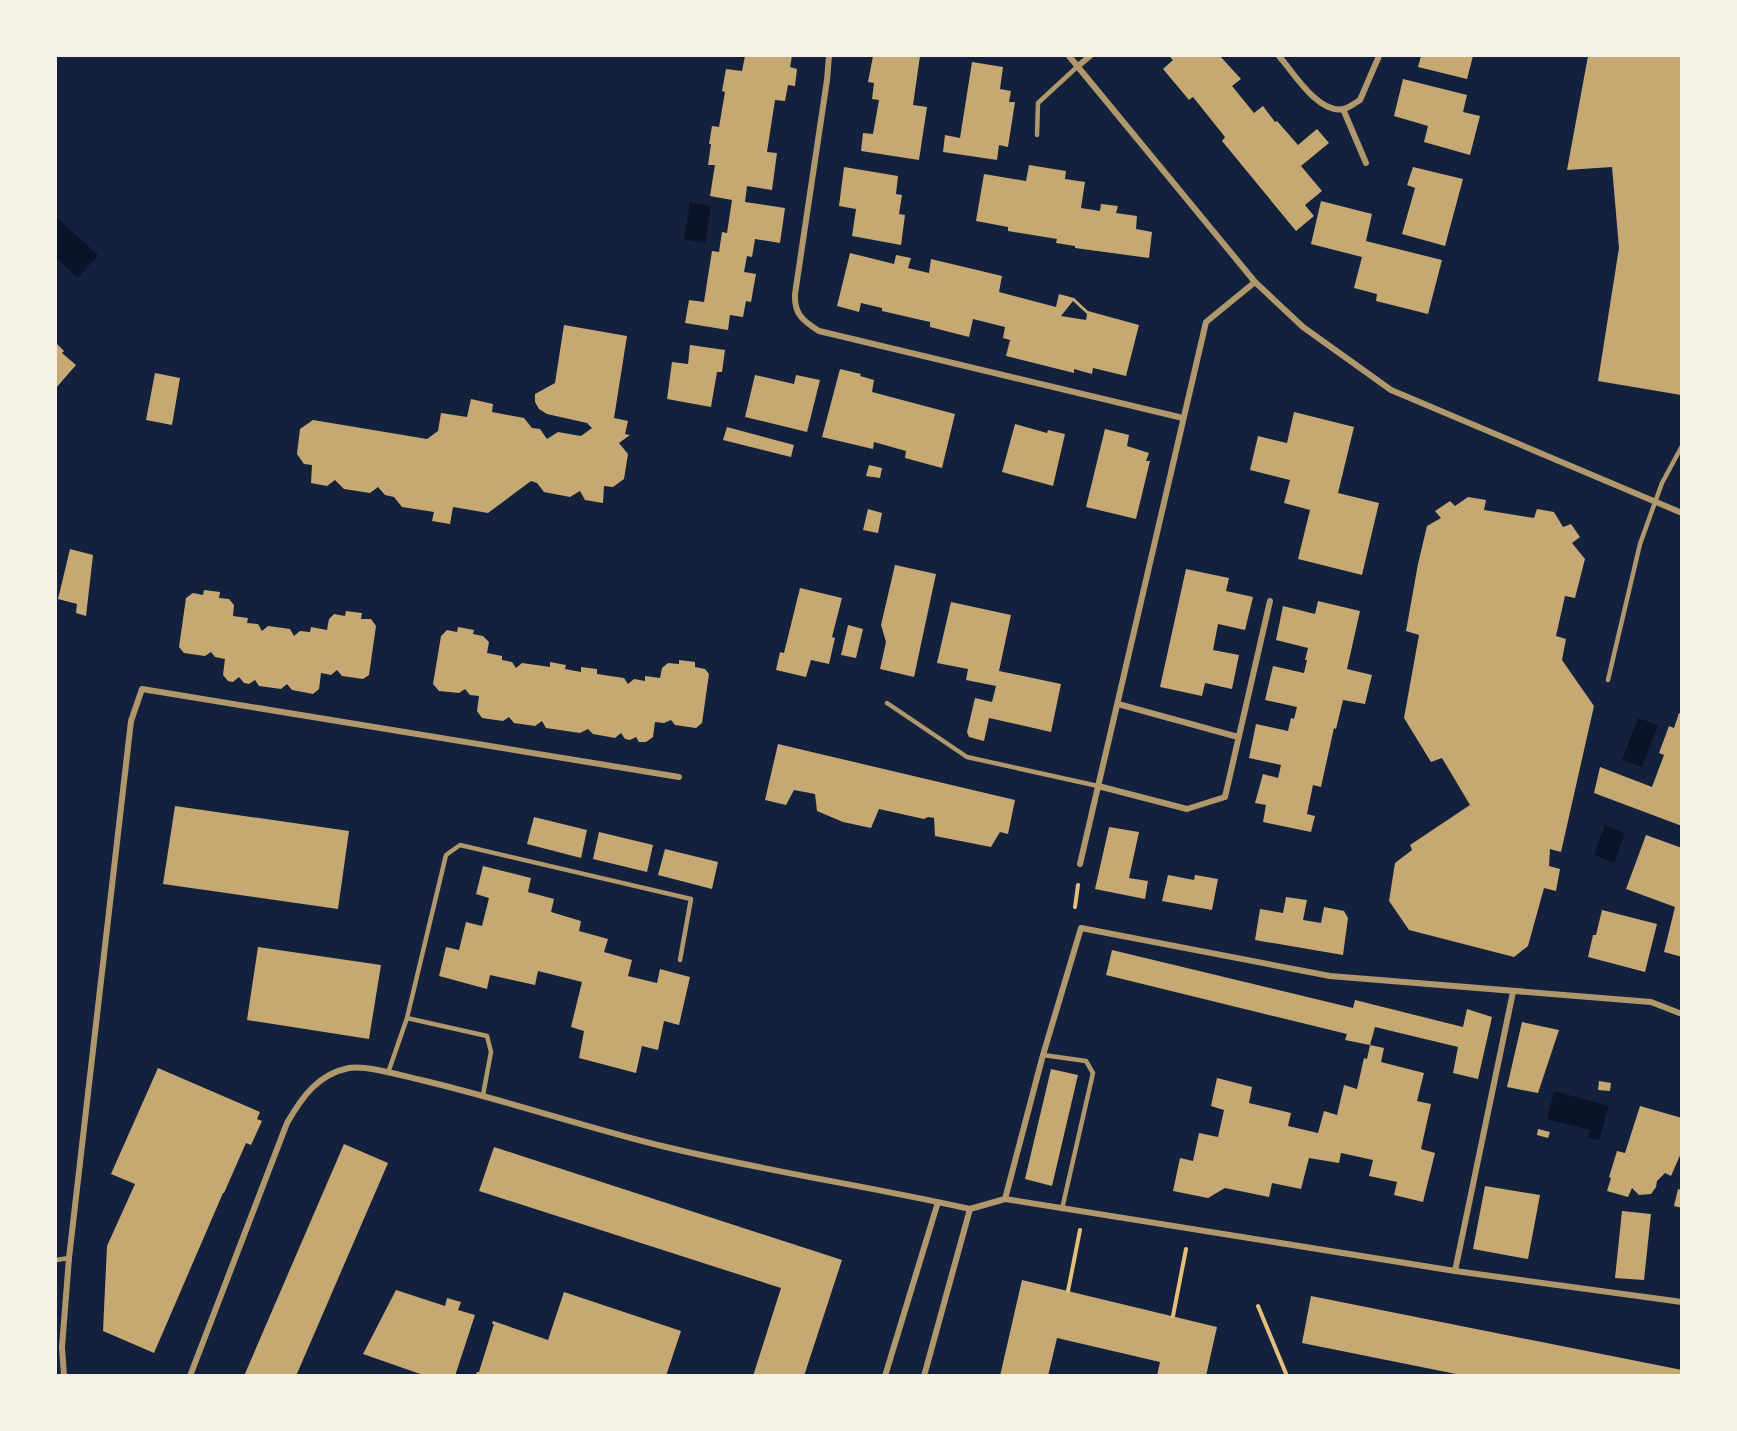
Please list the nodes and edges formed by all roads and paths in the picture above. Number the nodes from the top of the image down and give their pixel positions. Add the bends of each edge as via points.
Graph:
1 (829, 56) edge
2 (1069, 56) edge
3 (1090, 56) edge
4 (1279, 56) edge
5 (1379, 56) edge
6 (1078, 66) junction
7 (1343, 109) junction
8 (1037, 135) dead end
9 (1366, 163) dead end
10 (1255, 282) junction
11 (1182, 418) junction
12 (1682, 446) edge
13 (1654, 502) junction
14 (1682, 513) edge
15 (1270, 601) dead end
16 (1608, 680) dead end
17 (886, 703) dead end
18 (1118, 704) junction
19 (1238, 737) junction
20 (679, 777) dead end
21 (1098, 786) junction
22 (1080, 864) joint
23 (1081, 928) junction
24 (680, 960) dead end
25 (1513, 992) junction
26 (1682, 1014) edge
27 (407, 1018) junction
28 (1043, 1055) junction
29 (388, 1073) junction
30 (483, 1095) junction
31 (1005, 1199) junction
32 (938, 1202) junction
33 (970, 1209) junction
34 (1062, 1209) junction
35 (1083, 1212) junction
36 (1189, 1229) junction
37 (69, 1258) junction
38 (56, 1260) edge
39 (1455, 1271) junction
40 (1068, 1292) dead end
41 (1682, 1302) edge
42 (1258, 1306) dead end
43 (1173, 1316) dead end
44 (64, 1376) edge
45 (190, 1376) edge
46 (885, 1376) edge
47 (924, 1376) edge
48 (1287, 1376) edge

1 - 11 street via 795,294 799,317 819,331
2 - 6 street
3 - 6 street
4 - 7 street via 1313,97 1329,108
5 - 7 street via 1360,100
6 - 8 lane via 1038,103
6 - 10 street
7 - 9 street
10 - 11 street via 1206,322
10 - 13 street via 1302,327 1391,390
11 - 18 street
12 - 13 lane
13 - 14 street
13 - 16 lane via 1640,544
15 - 19 street
17 - 21 lane via 967,758
18 - 19 street
18 - 21 street
19 - 21 street via 1225,797 1208,804 1187,809
20 - 37 street via 142,690 131,721
21 - 22 street
22 - 23 path via 1075,908
23 - 25 street via 1330,976
23 - 28 street
24 - 27 lane via 691,899 460,845 446,855
25 - 26 street via 1651,1002
25 - 39 street
27 - 29 lane
27 - 30 lane via 487,1036 491,1052
28 - 31 street
28 - 34 lane via 1086,1061 1094,1073
29 - 30 street
29 - 45 street via 351,1068 325,1076 303,1096 287,1123
30 - 32 street via 723,1160
31 - 33 street
31 - 34 street
32 - 33 street
32 - 46 street
33 - 47 street
34 - 35 street
35 - 36 street
35 - 40 path
36 - 39 street
36 - 43 path
37 - 38 lane
37 - 44 street via 62,1347
39 - 41 street
42 - 48 path

